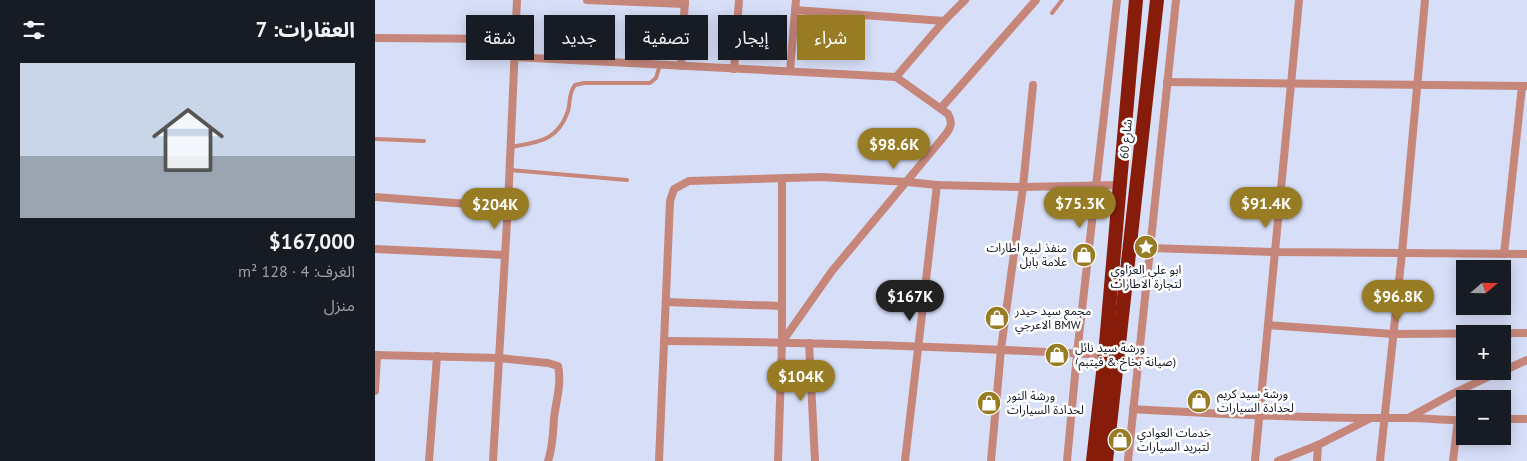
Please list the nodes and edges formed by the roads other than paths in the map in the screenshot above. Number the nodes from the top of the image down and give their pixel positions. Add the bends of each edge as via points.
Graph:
1 (517, 0) edge
2 (587, 0) edge
3 (739, 0) edge
4 (796, 0) edge
5 (965, 0) edge
6 (1036, 0) edge
7 (1062, 0) edge
8 (1117, 0) edge
9 (1136, 0) edge
10 (1157, 0) edge
11 (1176, 0) edge
12 (1299, 0) edge
13 (1425, 0) edge
14 (685, 2) edge
15 (795, 10) junction
16 (1052, 13) dead end
17 (516, 15) edge
18 (944, 21) junction
19 (375, 38) edge
20 (466, 39) edge
21 (534, 58) edge
22 (514, 60) edge
23 (660, 65) junction
24 (681, 66) junction
25 (734, 69) junction
26 (790, 72) junction
27 (896, 77) junction
28 (1167, 82) junction
29 (1291, 84) junction
30 (1033, 85) dead end
31 (1417, 85) junction
32 (1524, 86) edge
33 (941, 108) junction
34 (375, 139) edge
35 (424, 142) dead end
36 (509, 147) junction
37 (509, 170) junction
38 (782, 178) junction
39 (627, 180) dead end
40 (908, 182) junction
41 (1096, 184) junction
42 (937, 185) junction
43 (1121, 185) junction
44 (1023, 187) junction
45 (375, 197) edge
46 (507, 205) junction
47 (1150, 248) junction
48 (375, 249) edge
49 (1275, 252) junction
50 (1402, 253) junction
51 (1503, 254) junction
52 (1527, 254) edge
53 (505, 255) junction
54 (666, 302) junction
55 (782, 306) junction
56 (1268, 325) junction
57 (1527, 333) edge
58 (1393, 334) junction
59 (664, 340) junction
60 (782, 342) junction
61 (809, 343) junction
62 (919, 346) junction
63 (1001, 349) junction
64 (1077, 354) junction
65 (376, 355) edge
66 (1105, 355) junction
67 (437, 356) junction
68 (499, 358) junction
69 (1527, 360) edge
70 (1511, 367) edge
71 (1481, 380) edge
72 (375, 391) edge
73 (1133, 409) junction
74 (1259, 416) junction
75 (1369, 418) junction
76 (1408, 418) junction
77 (1385, 419) junction
78 (1511, 419) edge
79 (1527, 419) edge
80 (1456, 420) edge
81 (1318, 445) junction
82 (1456, 445) edge
83 (429, 461) edge
84 (493, 461) edge
85 (548, 461) edge
86 (659, 461) edge
87 (778, 461) edge
88 (815, 461) edge
89 (905, 461) edge
90 (991, 461) edge
91 (1067, 461) edge
92 (1093, 461) edge
93 (1106, 461) edge
94 (1127, 461) edge
95 (1255, 461) edge
96 (1278, 461) edge
97 (1317, 461) edge
98 (1380, 461) edge
99 (1453, 461) edge

1 - 17 street
2 - 14 street
3 - 25 street
4 - 15 street
5 - 18 street
6 - 33 street
7 - 16 lane
8 - 41 street
9 - 43 highway, شارع 60
10 - 93 highway, شارع 60
11 - 28 street
12 - 29 street
13 - 31 street
14 - 24 street
15 - 18 street
15 - 26 street
18 - 27 street
19 - 20 street
21 - 23 street
22 - 36 street
23 - 24 street
23 - 36 lane via 656,78 650,83 575,85 558,131 543,141
24 - 25 street
25 - 26 street
26 - 27 street
27 - 33 street
28 - 29 street
28 - 47 street
29 - 31 street
29 - 49 street
30 - 44 street
31 - 32 street
31 - 50 street
32 - 51 street
33 - 40 street via 951,118 951,126
34 - 35 lane
36 - 37 street
37 - 39 lane
37 - 46 street
38 - 40 street
38 - 54 street via 689,182 674,189 670,201
38 - 55 street
40 - 42 street
40 - 60 street via 832,271
41 - 43 street
41 - 44 street
41 - 64 street
42 - 44 street
42 - 62 street
43 - 66 highway, شارع 60
44 - 63 street
45 - 46 street
46 - 53 street
47 - 49 street
47 - 73 street
48 - 53 street
49 - 50 street
49 - 56 street
50 - 51 street
50 - 58 street
51 - 52 street
53 - 68 street
54 - 55 street
54 - 59 street
55 - 60 street
56 - 58 street
56 - 74 street
57 - 58 street
58 - 77 street
59 - 60 street
59 - 86 street
60 - 61 street
60 - 87 street
61 - 62 street
61 - 88 street
62 - 63 street
62 - 89 street
63 - 64 street
63 - 90 street
64 - 66 street
64 - 91 street
65 - 67 street
65 - 72 street
66 - 92 highway, شارع 60
67 - 68 street
67 - 83 street
68 - 84 street
68 - 85 street via 558,366 560,376
69 - 70 street
71 - 76 street
73 - 74 street
73 - 94 street
74 - 75 street
74 - 95 street
75 - 77 street
75 - 81 street
76 - 77 street
76 - 80 street
77 - 98 street
78 - 79 street
81 - 96 street
81 - 97 street
82 - 99 street

